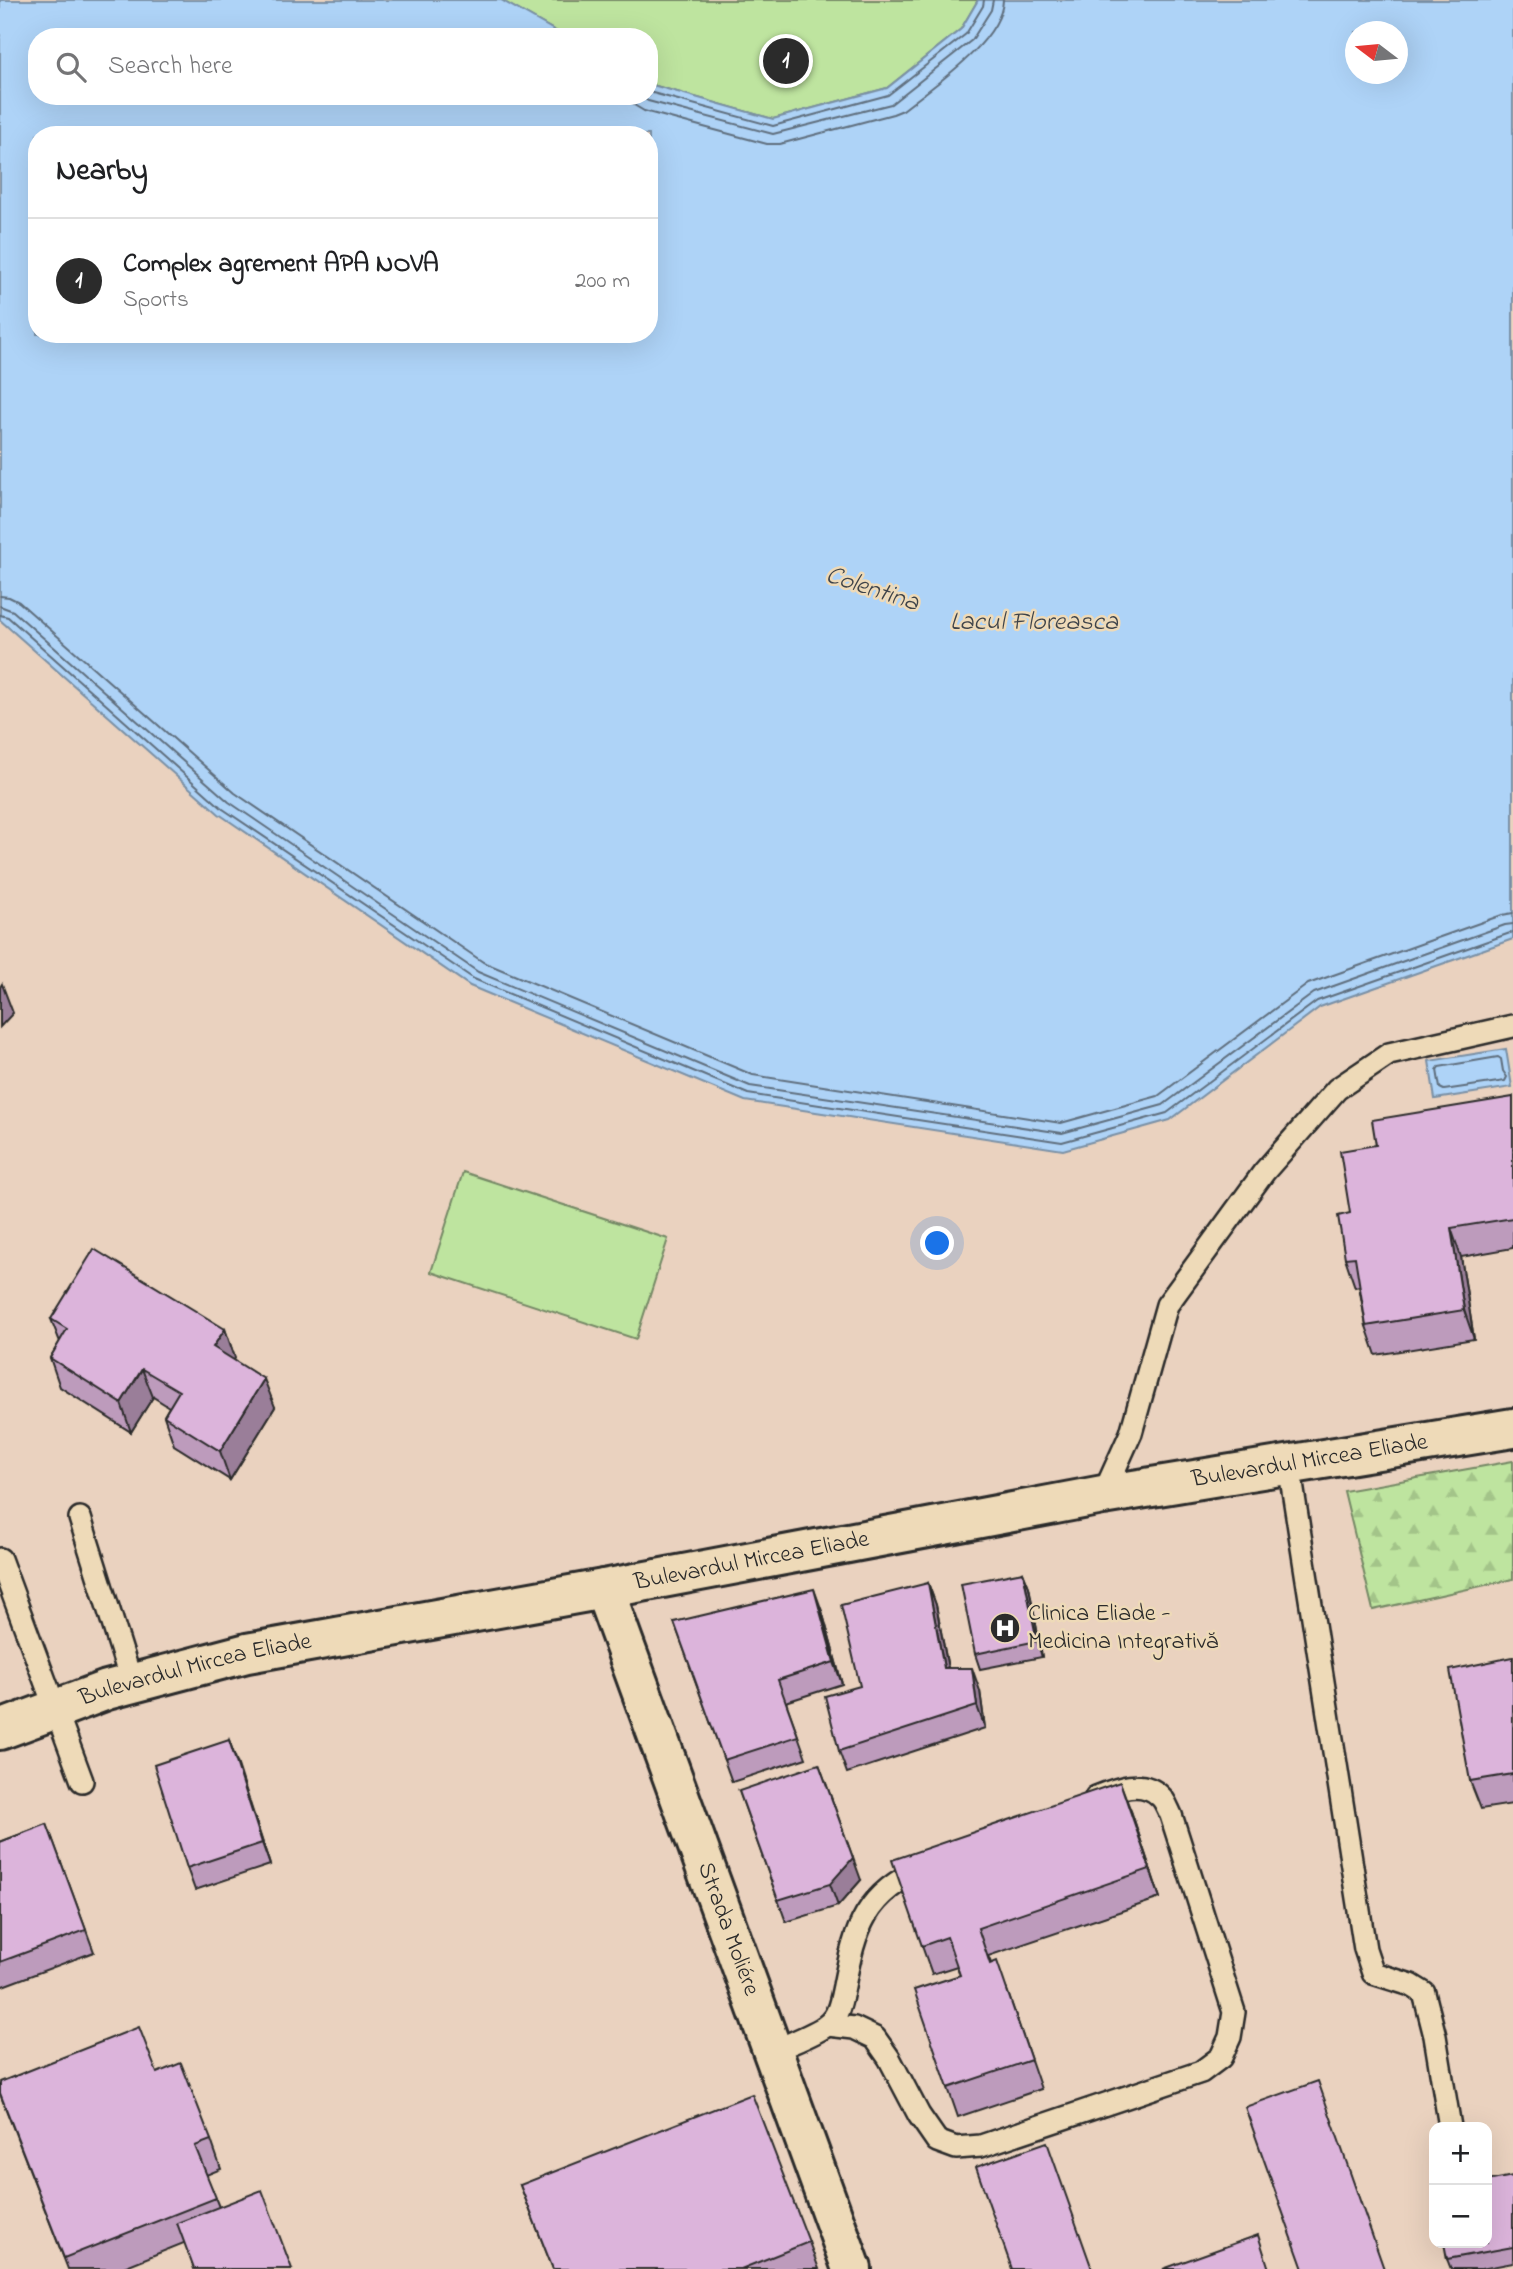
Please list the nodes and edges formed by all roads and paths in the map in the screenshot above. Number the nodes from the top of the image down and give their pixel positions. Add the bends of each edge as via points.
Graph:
1 (1513, 1026) edge
2 (1513, 1428) edge
3 (1289, 1465) junction
4 (1102, 1495) junction
5 (80, 1518) dead end
6 (0, 1559) edge
7 (604, 1590) junction
8 (132, 1684) junction
9 (55, 1710) junction
10 (0, 1730) edge
11 (82, 1782) dead end
12 (1080, 1804) edge
13 (944, 1860) edge
14 (828, 2025) junction
15 (774, 2051) junction
16 (1449, 2122) edge
17 (852, 2269) edge

1 - 4 lane via 1389,1054 1337,1089 1264,1172 1167,1305 1131,1433
2 - 3 street, Bulevardul Mircea Eliade
3 - 4 street, Bulevardul Mircea Eliade
3 - 16 lane via 1364,1949 1373,1973 1424,1993
4 - 7 street, Bulevardul Mircea Eliade
5 - 8 lane
6 - 9 lane
7 - 8 street, Bulevardul Mircea Eliade via 247,1653
7 - 15 street, Strada Moliére
8 - 9 street, Bulevardul Mircea Eliade
9 - 10 street, Bulevardul Mircea Eliade
9 - 11 lane
12 - 14 lane via 1138,1786 1161,1797 1171,1815 1234,2012 1221,2057 1201,2072 981,2146 956,2148 937,2141 875,2038 854,2028
13 - 14 lane via 907,1875 866,1911 839,2010
14 - 15 lane
15 - 17 street, Strada Moliére

